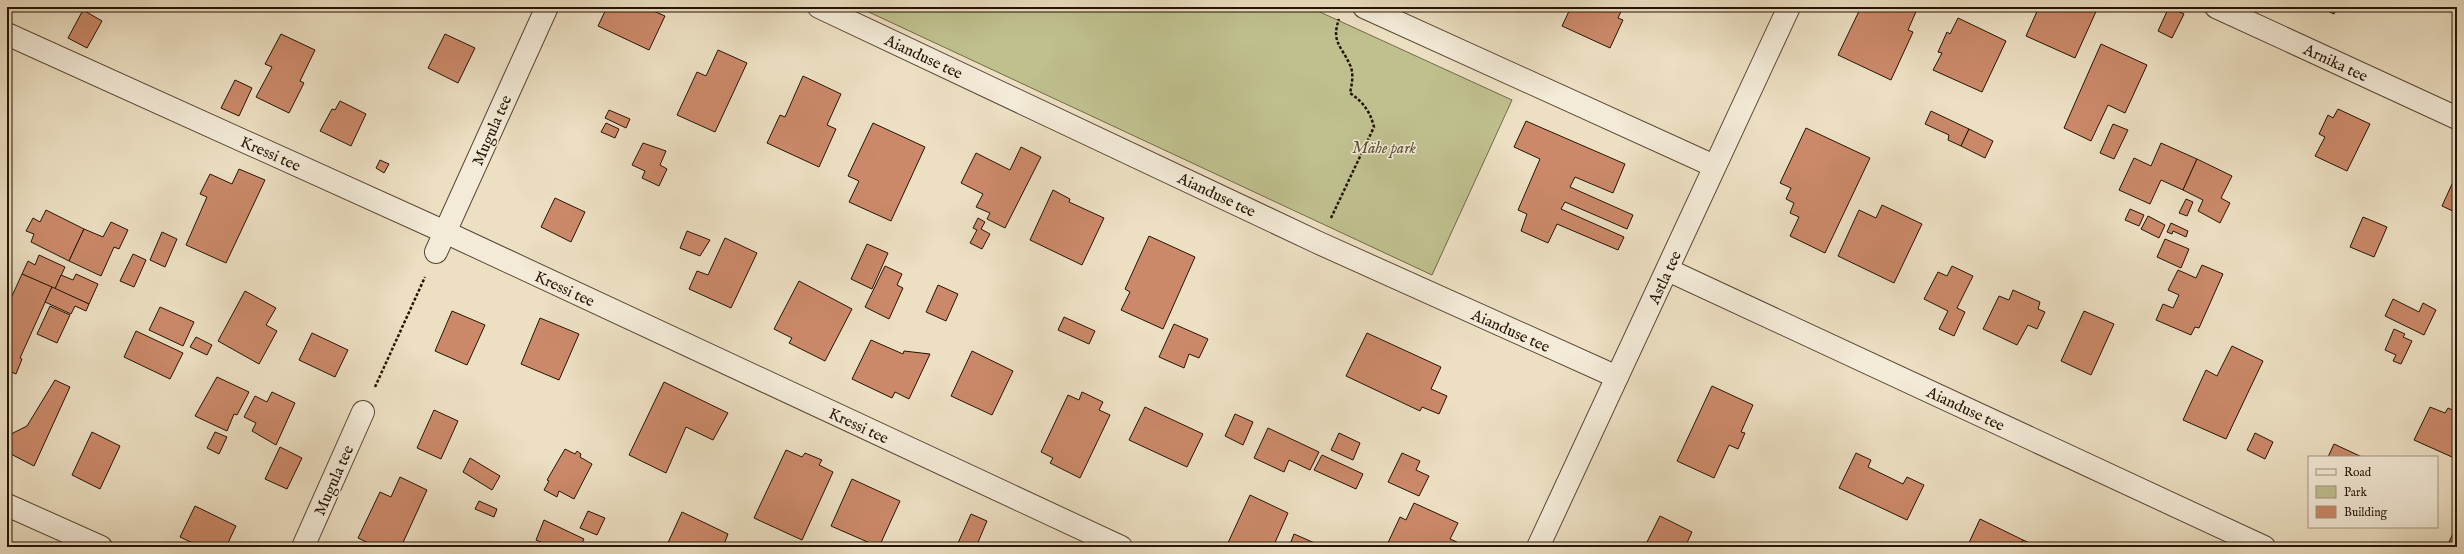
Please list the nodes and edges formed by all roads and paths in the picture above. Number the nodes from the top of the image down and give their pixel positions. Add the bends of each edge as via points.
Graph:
1 (547, 7) edge
2 (819, 7) edge
3 (1364, 7) edge
4 (1789, 7) edge
5 (2216, 7) edge
6 (1341, 13) dead end
7 (7, 34) edge
8 (2457, 118) edge
9 (1714, 166) junction
10 (445, 232) junction
11 (1319, 242) junction
12 (436, 252) joint
13 (1668, 270) junction
14 (1617, 378) junction
15 (363, 412) joint
16 (7, 505) edge
17 (101, 547) edge
18 (303, 547) edge
19 (1121, 547) edge
20 (1538, 547) edge
21 (2264, 547) edge

1 - 10 street, Mugula tee
2 - 11 street, Aianduse tee
3 - 9 street
4 - 9 street, Astla tee
5 - 8 street, Arnika tee
6 - 11 path via 1334,32 1340,50 1351,66 1350,92 1362,102 1371,116 1374,127
7 - 10 street, Kressi tee
9 - 13 street, Astla tee
10 - 12 street, Mugula tee
10 - 19 street, Kressi tee
11 - 14 street, Aianduse tee
12 - 15 path
13 - 14 street, Astla tee
13 - 21 street, Aianduse tee
14 - 20 street, Astla tee
15 - 18 street, Mugula tee
16 - 17 street

